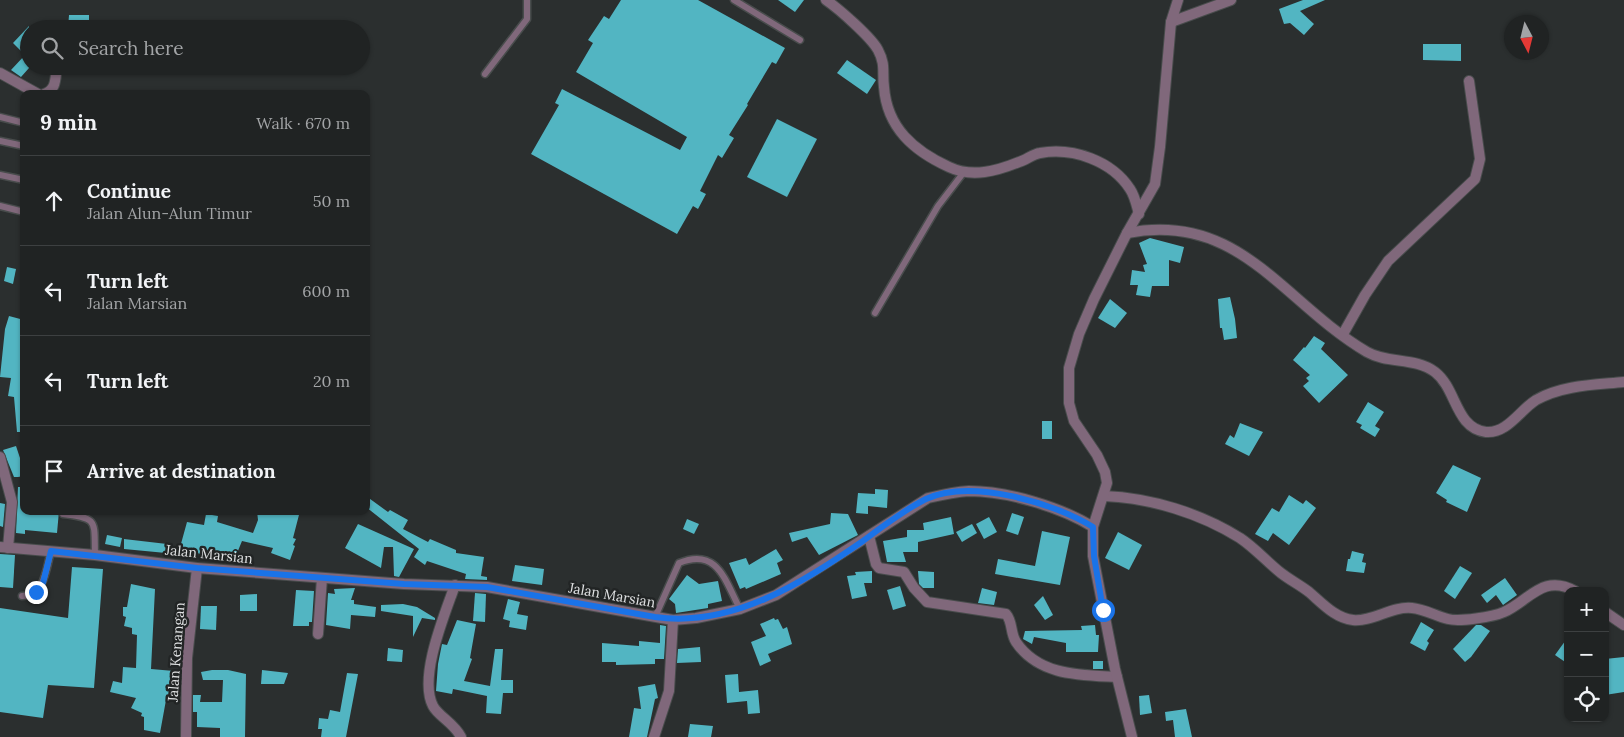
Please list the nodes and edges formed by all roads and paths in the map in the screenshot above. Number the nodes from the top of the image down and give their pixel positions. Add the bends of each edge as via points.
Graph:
1 (527, 0) edge
2 (734, 0) edge
3 (826, 0) edge
4 (1178, 0) edge
5 (1231, 0) edge
6 (1170, 22) junction
7 (800, 40) dead end
8 (0, 73) edge
9 (485, 74) dead end
10 (56, 75) edge
11 (1469, 81) dead end
12 (31, 90) edge
13 (52, 90) edge
14 (0, 117) edge
15 (20, 122) edge
16 (0, 141) edge
17 (20, 145) edge
18 (964, 172) junction
19 (0, 175) edge
20 (20, 179) edge
21 (0, 206) edge
22 (20, 211) edge
23 (1139, 214) junction
24 (1127, 233) junction
25 (875, 313) dead end
26 (1343, 334) junction
27 (1624, 382) edge
28 (0, 457) edge
29 (1104, 496) junction
30 (71, 515) edge
31 (1093, 527) junction
32 (870, 536) junction
33 (4, 548) edge
34 (51, 551) junction
35 (95, 555) junction
36 (197, 568) junction
37 (322, 578) junction
38 (455, 585) junction
39 (1568, 587) edge
40 (22, 596) dead end
41 (740, 609) junction
42 (1609, 615) edge
43 (655, 617) junction
44 (673, 620) junction
45 (1624, 625) edge
46 (318, 634) dead end
47 (1117, 677) junction
48 (186, 737) edge
49 (461, 737) edge
50 (654, 737) edge
51 (1132, 737) edge

1 - 9 lane via 527,19
2 - 7 lane
3 - 18 street via 877,49 885,69 883,84 888,108 901,135 916,149
4 - 6 street
5 - 6 street
6 - 23 street via 1158,170 1155,184
8 - 12 street
10 - 13 street
11 - 26 street via 1480,159 1475,179 1388,261
14 - 15 lane
16 - 17 lane
18 - 23 street via 988,172 1019,163 1038,153 1077,154 1114,171 1131,190
18 - 25 lane via 938,206
19 - 20 lane
21 - 22 lane
23 - 24 street
24 - 26 street via 1150,228 1181,230 1216,240 1248,258
24 - 29 street via 1087,314 1069,368 1069,403 1074,420 1105,472
26 - 27 street via 1380,358 1423,365 1436,372 1451,389 1459,412 1468,425 1487,432 1499,430 1522,410 1553,392
28 - 33 street via 12,502
29 - 31 street
29 - 39 street via 1135,498 1174,508 1241,539 1338,616 1352,620 1411,608 1451,620 1485,617 1505,612 1547,586
30 - 35 lane via 87,517 94,524
31 - 32 street, Jalan Marsian via 1082,520 1004,494 967,491 928,498
31 - 47 street via 1094,556
32 - 41 street, Jalan Marsian via 797,583
32 - 47 street via 879,568 906,574 928,602 1006,614 1017,644 1028,657 1048,669
33 - 34 street, Jalan Marsian
34 - 35 street, Jalan Marsian
34 - 40 lane via 43,583 36,592
35 - 36 street, Jalan Marsian
36 - 37 street, Jalan Marsian
36 - 48 street, Jalan Kenangan via 187,658
37 - 38 street, Jalan Marsian
37 - 46 street
38 - 43 street, Jalan Marsian via 487,587
38 - 49 street via 431,656 430,698 434,709 450,721
41 - 43 lane via 717,565 705,558 679,563
41 - 44 street, Jalan Marsian
42 - 45 street
43 - 44 street, Jalan Marsian
44 - 50 street via 669,691
47 - 51 street

